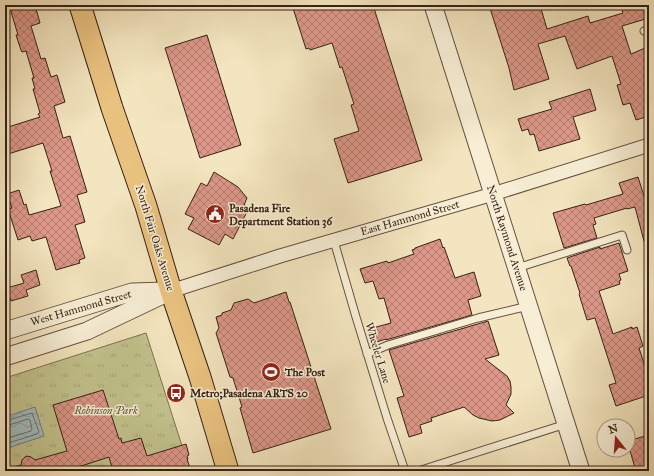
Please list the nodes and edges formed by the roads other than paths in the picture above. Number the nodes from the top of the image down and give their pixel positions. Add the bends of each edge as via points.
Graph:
1 (80, 5) edge
2 (433, 5) edge
3 (649, 145) edge
4 (493, 194) junction
5 (334, 240) junction
6 (627, 250) dead end
7 (516, 268) junction
8 (171, 291) junction
9 (528, 306) junction
10 (5, 331) edge
11 (367, 354) junction
12 (5, 356) edge
13 (566, 424) junction
14 (228, 471) edge
15 (404, 471) edge
16 (418, 471) edge
17 (581, 471) edge

1 - 8 main road, North Fair Oaks Avenue
2 - 4 street, North Raymond Avenue
3 - 4 street, East Hammond Street
4 - 5 street, East Hammond Street
4 - 7 street, North Raymond Avenue
5 - 8 street, East Hammond Street
5 - 11 lane, Wheeler Lane
6 - 7 lane via 622,234
7 - 9 street, North Raymond Avenue
8 - 10 street, West Hammond Street via 132,292
8 - 12 street, West Hammond Street via 87,331
8 - 14 main road, North Fair Oaks Avenue
9 - 11 lane via 478,318 388,345
9 - 13 street, North Raymond Avenue
11 - 15 lane, Wheeler Lane
13 - 16 lane
13 - 17 street, North Raymond Avenue

